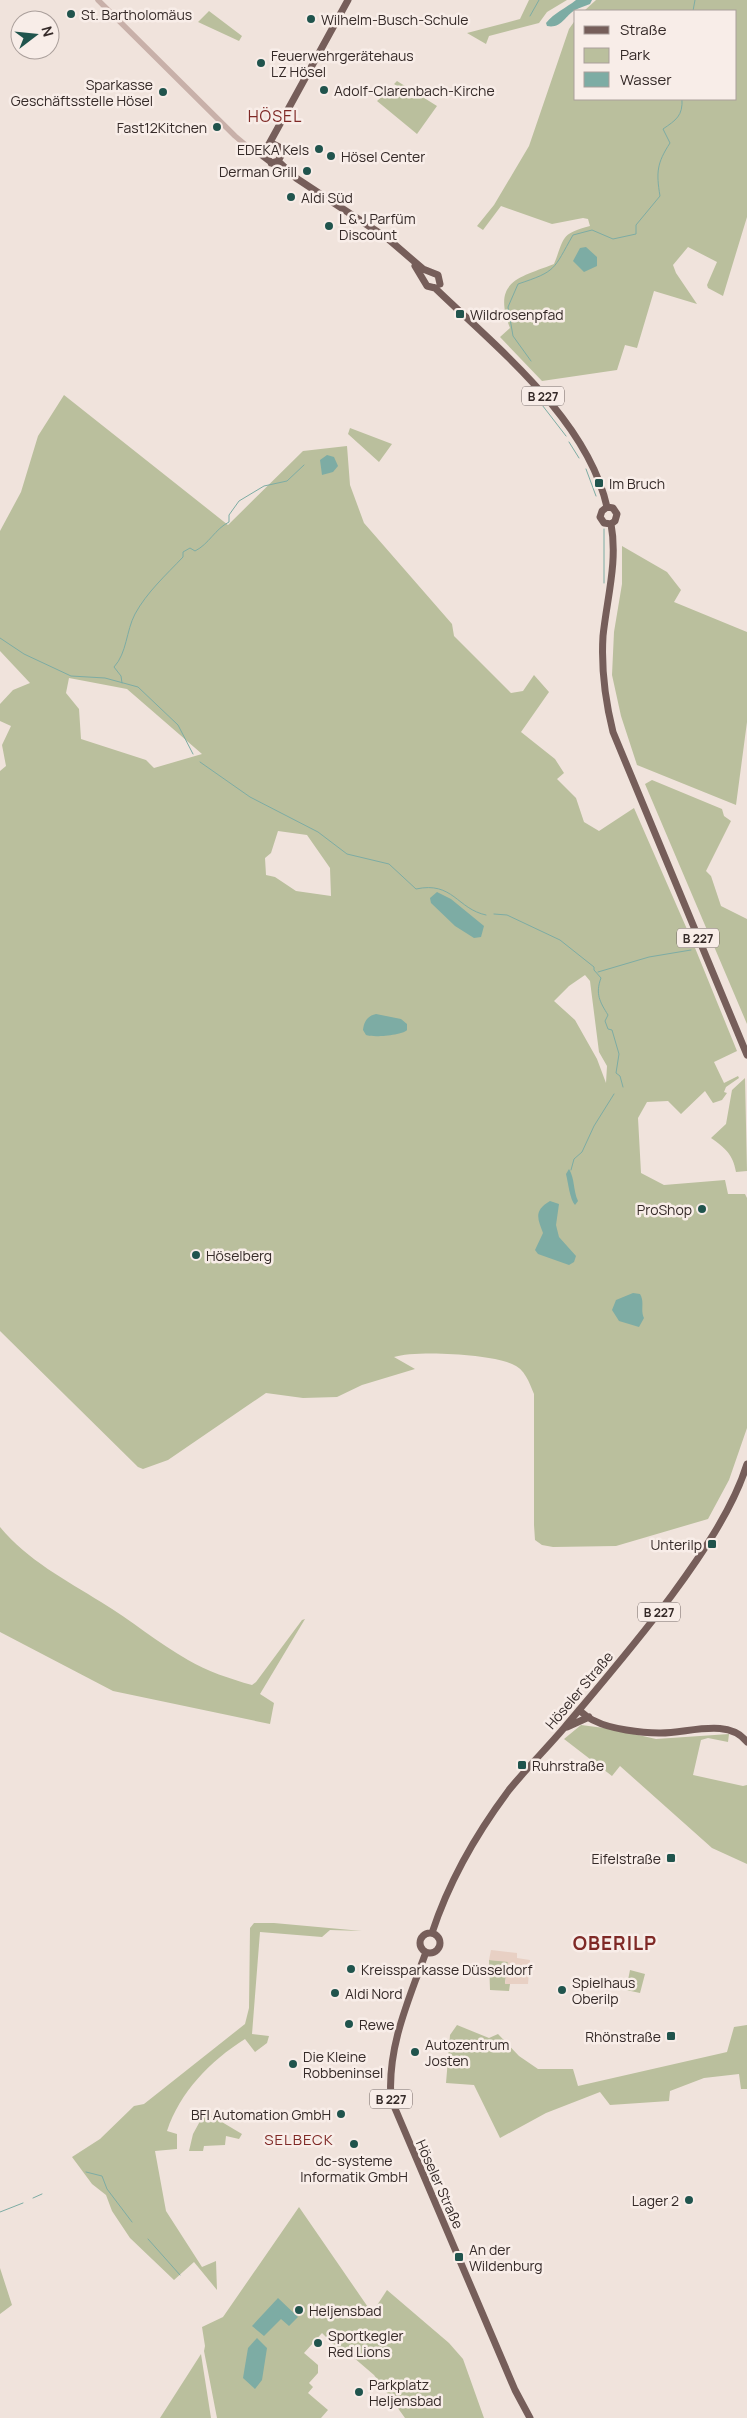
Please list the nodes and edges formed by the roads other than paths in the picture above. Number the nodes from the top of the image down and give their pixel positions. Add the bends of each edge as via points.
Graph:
1 (98, 0) edge
2 (348, 0) edge
3 (268, 149) junction
4 (275, 162) junction
5 (405, 254) junction
6 (430, 274) junction
7 (425, 280) junction
8 (437, 286) junction
9 (607, 507) junction
10 (610, 524) junction
11 (747, 1055) edge
12 (747, 1464) edge
13 (579, 1710) junction
14 (590, 1718) junction
15 (564, 1728) junction
16 (747, 1742) edge
17 (432, 1933) junction
18 (426, 1952) junction
19 (530, 2418) edge

1 - 3 street via 235,136 250,147
2 - 3 main road
3 - 4 main road
3 - 4 main road via 281,151
4 - 5 main road via 284,174 296,178 367,224
5 - 6 main road
5 - 7 main road
6 - 7 main road
6 - 8 main road via 438,275
7 - 8 main road via 427,286
8 - 9 main road, B 227 via 564,421 589,460
9 - 10 main road via 600,517 604,523
9 - 10 main road via 613,508 617,514
10 - 11 main road, B 227 via 612,574 603,635 604,692 613,732
12 - 13 main road, Höseler Straße / B 227 via 692,1568
13 - 14 main road
13 - 15 main road, Höseler Straße / B 227
14 - 15 main road
14 - 16 main road via 621,1728 651,1732 730,1730 742,1735
15 - 17 main road, Höseler Straße / B 227 via 510,1789 485,1824 452,1882
17 - 18 main road via 425,1934 420,1942
17 - 18 main road via 438,1937 440,1945 436,1952
18 - 19 main road, Höseler Straße / B 227 via 398,2033 390,2080 391,2099

